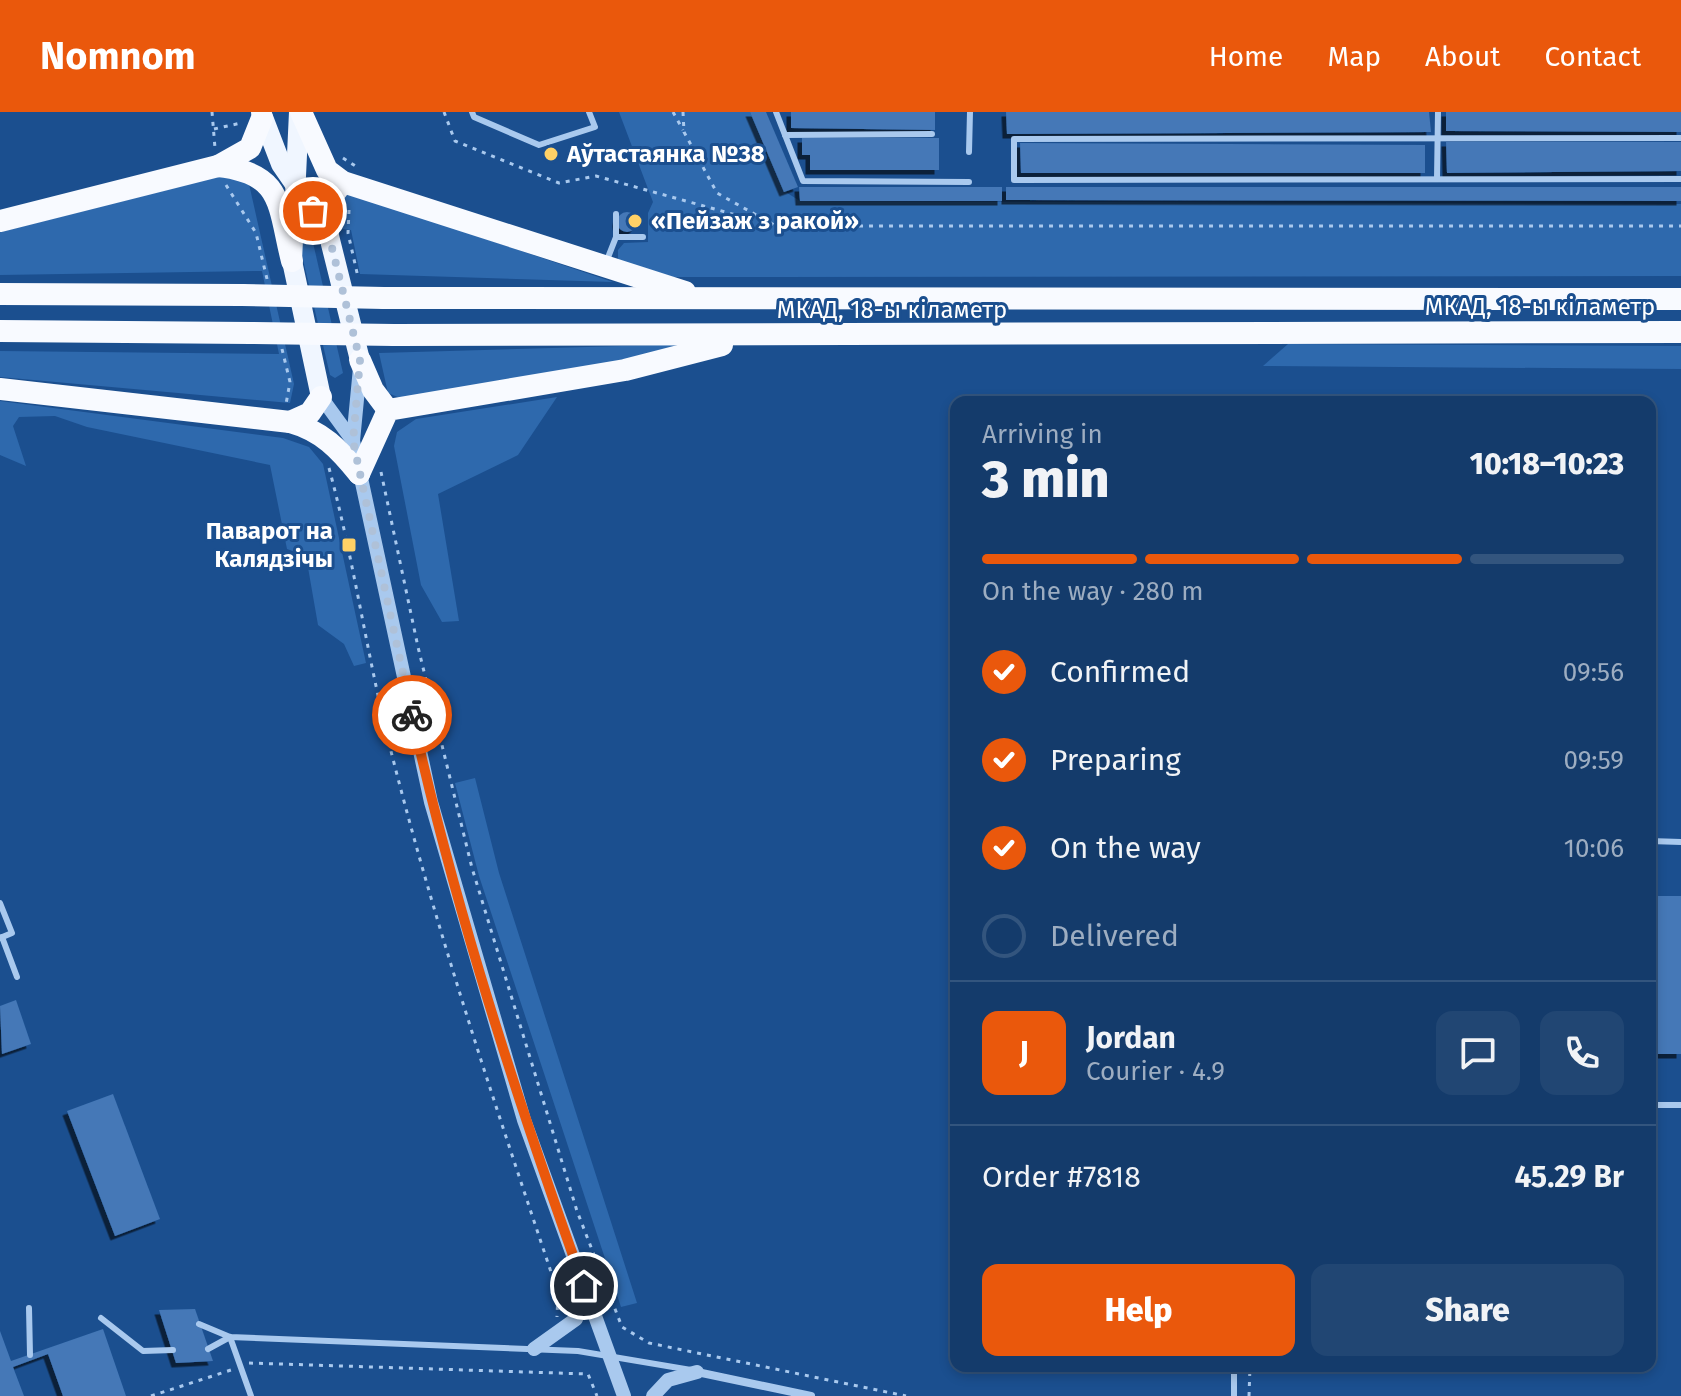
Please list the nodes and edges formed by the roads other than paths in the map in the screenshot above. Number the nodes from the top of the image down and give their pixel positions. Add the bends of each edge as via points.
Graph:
1 (300, 112) edge
2 (472, 112) edge
3 (589, 112) edge
4 (776, 112) edge
5 (970, 112) edge
6 (1438, 112) edge
7 (256, 117) edge
8 (932, 134) dead end
9 (785, 135) junction
10 (1438, 138) junction
11 (1681, 138) edge
12 (969, 152) dead end
13 (218, 162) junction
14 (1437, 179) junction
15 (1681, 179) edge
16 (343, 182) junction
17 (969, 182) dead end
18 (298, 190) junction
19 (616, 214) dead end
20 (0, 221) edge
21 (328, 232) junction
22 (616, 237) junction
23 (643, 237) dead end
24 (292, 261) junction
25 (604, 267) junction
26 (0, 294) edge
27 (1681, 299) edge
28 (710, 300) junction
29 (0, 331) edge
30 (1681, 332) edge
31 (794, 337) junction
32 (360, 360) junction
33 (0, 389) edge
34 (321, 397) junction
35 (388, 410) junction
36 (290, 422) junction
37 (353, 441) junction
38 (370, 476) junction
39 (1656, 841) edge
40 (1681, 842) edge
41 (0, 903) edge
42 (1, 937) edge
43 (17, 977) dead end
44 (1656, 1105) edge
45 (1681, 1105) edge
46 (584, 1286) junction
47 (29, 1308) dead end
48 (101, 1318) dead end
49 (199, 1324) dead end
50 (230, 1337) junction
51 (208, 1349) dead end
52 (534, 1349) junction
53 (173, 1350) dead end
54 (608, 1354) junction
55 (30, 1355) dead end
56 (697, 1372) junction
57 (1234, 1372) edge
58 (797, 1395) edge
59 (250, 1396) edge
60 (624, 1396) edge
61 (653, 1396) edge
62 (811, 1396) edge
63 (1234, 1396) edge

1 - 16 highway via 327,170
1 - 18 main road
2 - 3 lane via 539,145 595,127
4 - 9 lane
5 - 12 lane
6 - 10 lane
7 - 13 highway via 250,148
7 - 18 main road
8 - 9 lane
9 - 17 lane via 803,181
10 - 11 lane
10 - 14 lane
10 - 14 lane via 1014,139 1014,180
13 - 20 highway
13 - 24 highway via 264,178 276,199
14 - 15 lane
16 - 21 highway via 331,198
16 - 25 highway
18 - 21 main road
18 - 24 main road
19 - 22 lane
21 - 32 main road
22 - 23 lane
22 - 25 lane
24 - 34 main road
25 - 28 highway
26 - 28 highway, МКАД, 18-ы кіламетр, bridge
27 - 28 highway, МКАД, 18-ы кіламетр
29 - 31 highway, МКАД, 18-ы кіламетр, bridge
30 - 31 highway, МКАД, 18-ы кіламетр
31 - 35 highway via 721,345 625,370
32 - 35 highway
32 - 37 street
33 - 36 highway
34 - 36 highway via 310,413
34 - 37 street
35 - 38 highway via 379,423
36 - 38 highway via 313,429
37 - 38 street
38 - 46 street via 431,802 524,1120
39 - 40 lane
41 - 42 lane via 12,933
42 - 43 lane
44 - 45 lane
46 - 52 street via 576,1319
46 - 54 street
47 - 55 lane
48 - 53 lane via 143,1351
49 - 50 lane
50 - 51 lane
50 - 52 lane
50 - 59 lane
52 - 54 lane
54 - 56 lane
54 - 60 street
56 - 58 street
56 - 61 street via 668,1380
57 - 63 lane
58 - 62 street

